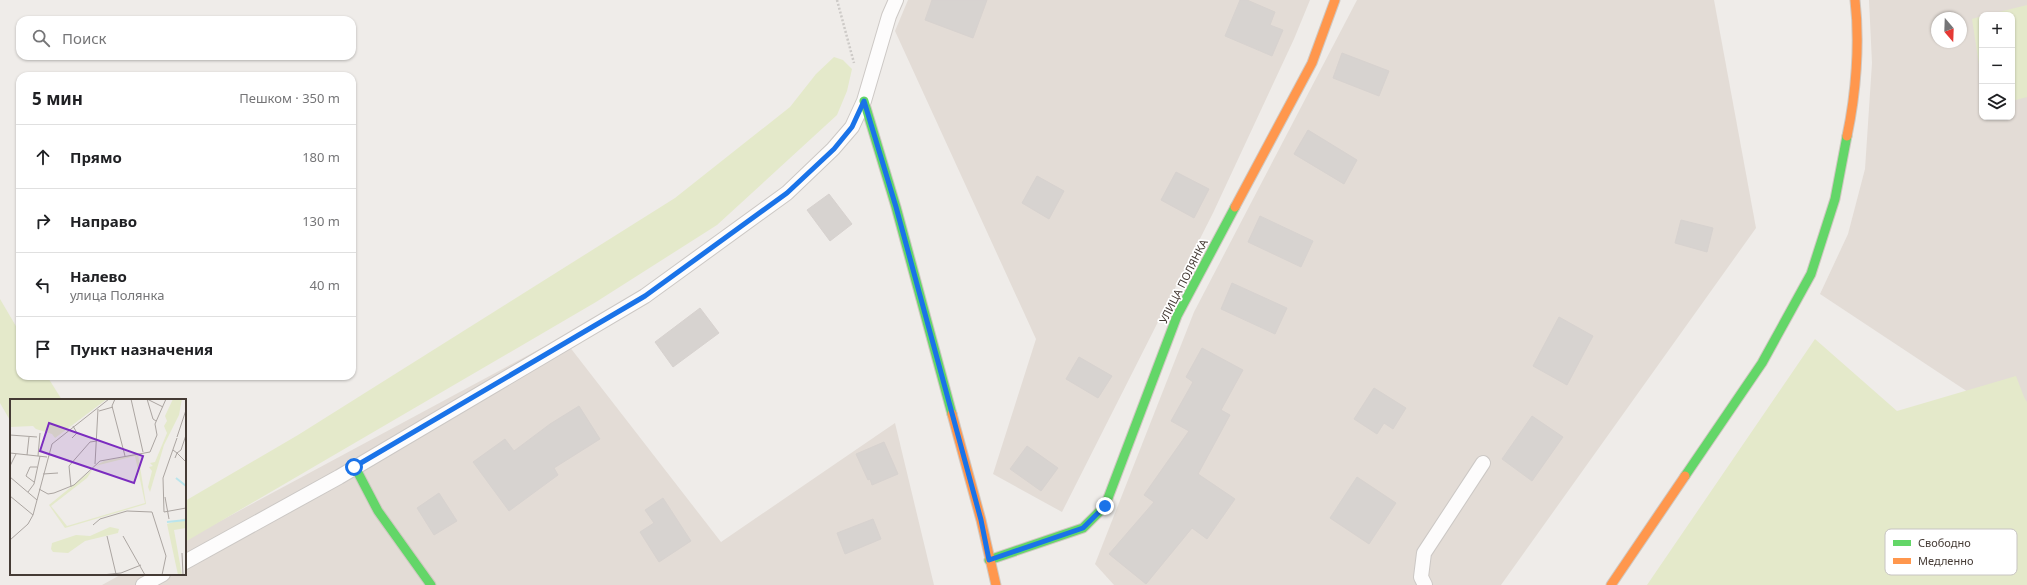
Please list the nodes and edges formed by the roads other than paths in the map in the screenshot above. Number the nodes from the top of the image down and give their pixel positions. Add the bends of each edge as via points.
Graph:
1 (896, 0) edge
2 (1334, 0) edge
3 (1855, 0) edge
4 (864, 101) junction
5 (1483, 463) dead end
6 (354, 467) junction
7 (989, 560) junction
8 (186, 561) edge
9 (161, 575) edge
10 (143, 585) edge
11 (430, 585) edge
12 (996, 585) edge
13 (1425, 585) edge
14 (1611, 585) edge

1 - 4 lane
2 - 7 street, УЛИЦА ПОЛЯНКА via 1312,63 1177,316 1105,506 1083,528
3 - 14 street via 1858,26 1851,118 1835,199 1811,274 1762,362
4 - 6 lane via 852,127 834,149 787,193 651,291
4 - 7 street via 900,222 981,520
5 - 13 lane via 1424,553 1422,577
6 - 8 lane
6 - 11 street via 378,511
7 - 12 street
9 - 10 lane

